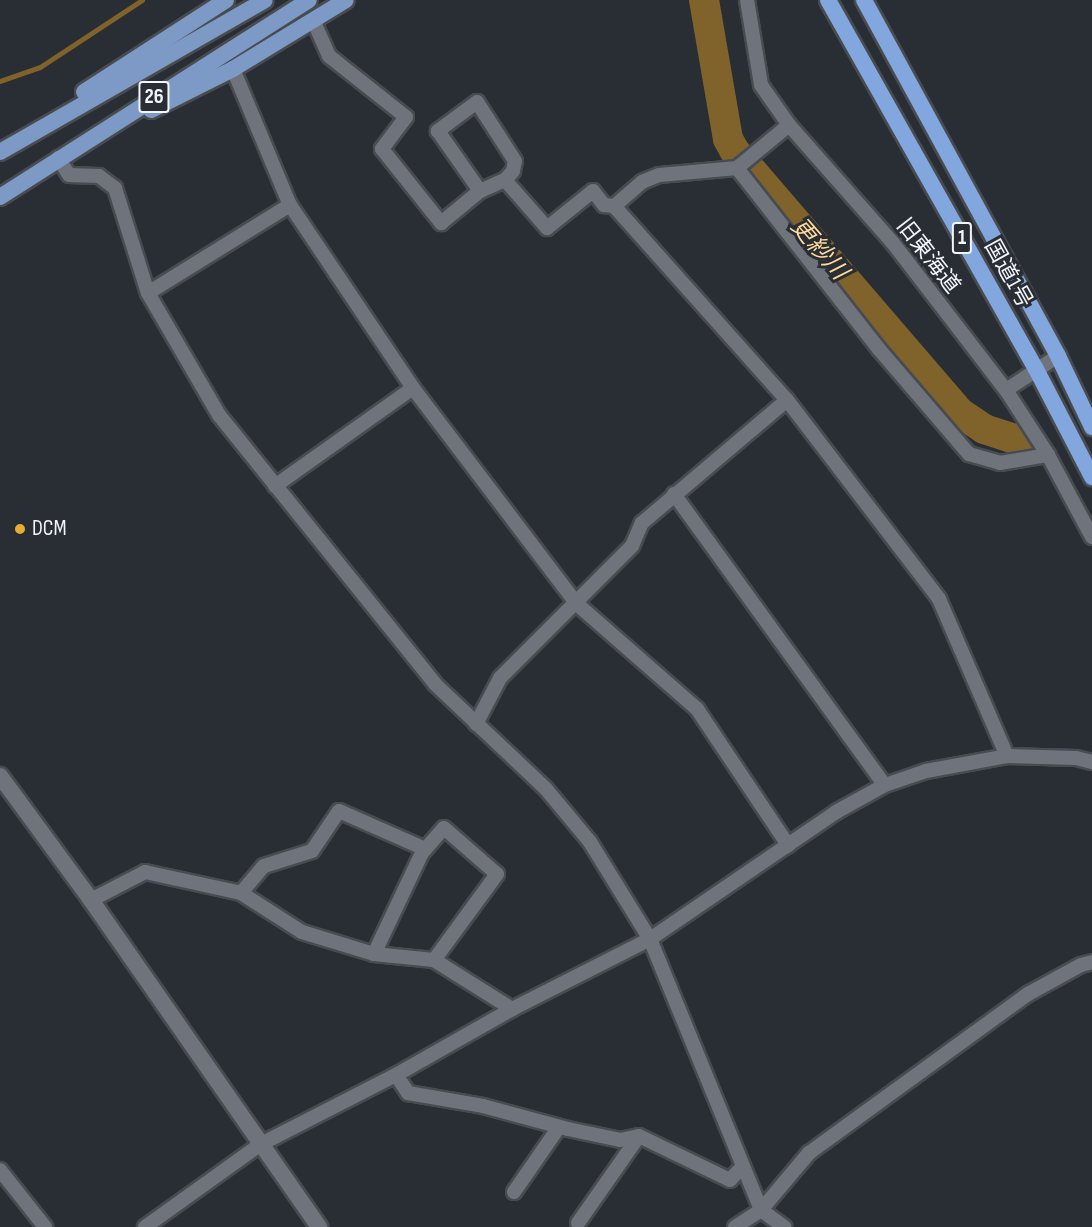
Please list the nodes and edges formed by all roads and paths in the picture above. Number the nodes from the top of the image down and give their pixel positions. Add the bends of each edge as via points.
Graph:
1 (226, 0) edge
2 (265, 0) edge
3 (309, 0) edge
4 (346, 0) edge
5 (747, 0) edge
6 (828, 0) edge
7 (864, 0) edge
8 (313, 20) junction
9 (233, 69) junction
10 (789, 125) junction
11 (0, 151) edge
12 (58, 158) junction
13 (737, 168) junction
14 (505, 180) junction
15 (480, 191) junction
16 (0, 197) edge
17 (290, 205) junction
18 (614, 206) junction
19 (148, 293) junction
20 (1058, 356) junction
21 (1036, 369) junction
22 (413, 388) junction
23 (1006, 390) junction
24 (787, 400) junction
25 (1090, 418) edge
26 (1048, 455) junction
27 (1092, 477) edge
28 (275, 486) junction
29 (674, 494) junction
30 (1092, 537) edge
31 (577, 604) junction
32 (476, 724) junction
33 (1007, 756) junction
34 (1092, 762) edge
35 (2, 784) edge
36 (885, 785) junction
37 (788, 845) junction
38 (425, 849) junction
39 (241, 893) junction
40 (91, 900) junction
41 (650, 939) junction
42 (374, 954) junction
43 (434, 960) junction
44 (1092, 962) edge
45 (512, 1009) junction
46 (396, 1075) junction
47 (559, 1127) junction
48 (639, 1136) junction
49 (261, 1144) junction
50 (742, 1167) junction
51 (0, 1170) edge
52 (514, 1192) dead end
53 (761, 1210) junction
54 (578, 1224) dead end
55 (45, 1227) edge
56 (145, 1227) edge
57 (319, 1227) edge
58 (735, 1227) edge
59 (784, 1227) edge

1 - 11 main road, 26
2 - 11 main road, 26
3 - 12 main road, 26
4 - 8 main road, 26
5 - 10 street, 旧東海道 via 761,85
6 - 21 highway, 国道1号 / 1
7 - 20 highway, 国道1号 / 1
8 - 9 main road, 26
8 - 15 street via 329,56 406,117 382,149 441,223
9 - 12 main road, 26
9 - 17 street
10 - 13 street
10 - 23 street, 旧東海道 via 893,243
12 - 16 main road, 26
12 - 19 street via 69,175 99,176 115,188
13 - 18 street via 659,174 642,182
13 - 26 street via 879,348 969,454 1000,463
14 - 15 street
14 - 15 street via 513,171 514,161 477,102 438,131
14 - 18 street via 547,228 593,191 604,205
17 - 19 street
17 - 22 street
18 - 24 street
19 - 28 street via 219,415
20 - 21 street
20 - 25 highway, 国道1号 / 1
21 - 23 street
21 - 27 highway, 国道1号 / 1
22 - 28 street
22 - 31 street
23 - 26 street, 旧東海道
24 - 29 street
24 - 33 street via 939,599
26 - 30 street, 旧東海道
28 - 32 street via 435,684
29 - 31 street via 642,523 632,546
29 - 36 street
31 - 32 street via 500,678
31 - 37 street via 697,709
32 - 41 street via 546,789 590,842
33 - 34 street
33 - 36 street via 926,771
35 - 40 street
36 - 37 street
37 - 41 street
38 - 39 street via 339,811 312,851 264,866
38 - 42 street
38 - 43 street via 444,828 497,874
39 - 40 street via 145,872
39 - 42 street via 302,932
40 - 49 street
41 - 45 street
41 - 50 street
42 - 43 street
43 - 45 street
44 - 53 street via 1028,994 809,1153
45 - 46 street
46 - 47 street via 408,1093 483,1106
46 - 49 street
47 - 48 street via 620,1140
47 - 52 street
48 - 50 street via 730,1180
48 - 54 street
49 - 56 street
49 - 57 street
50 - 53 street
51 - 55 street
53 - 58 street
53 - 59 street

